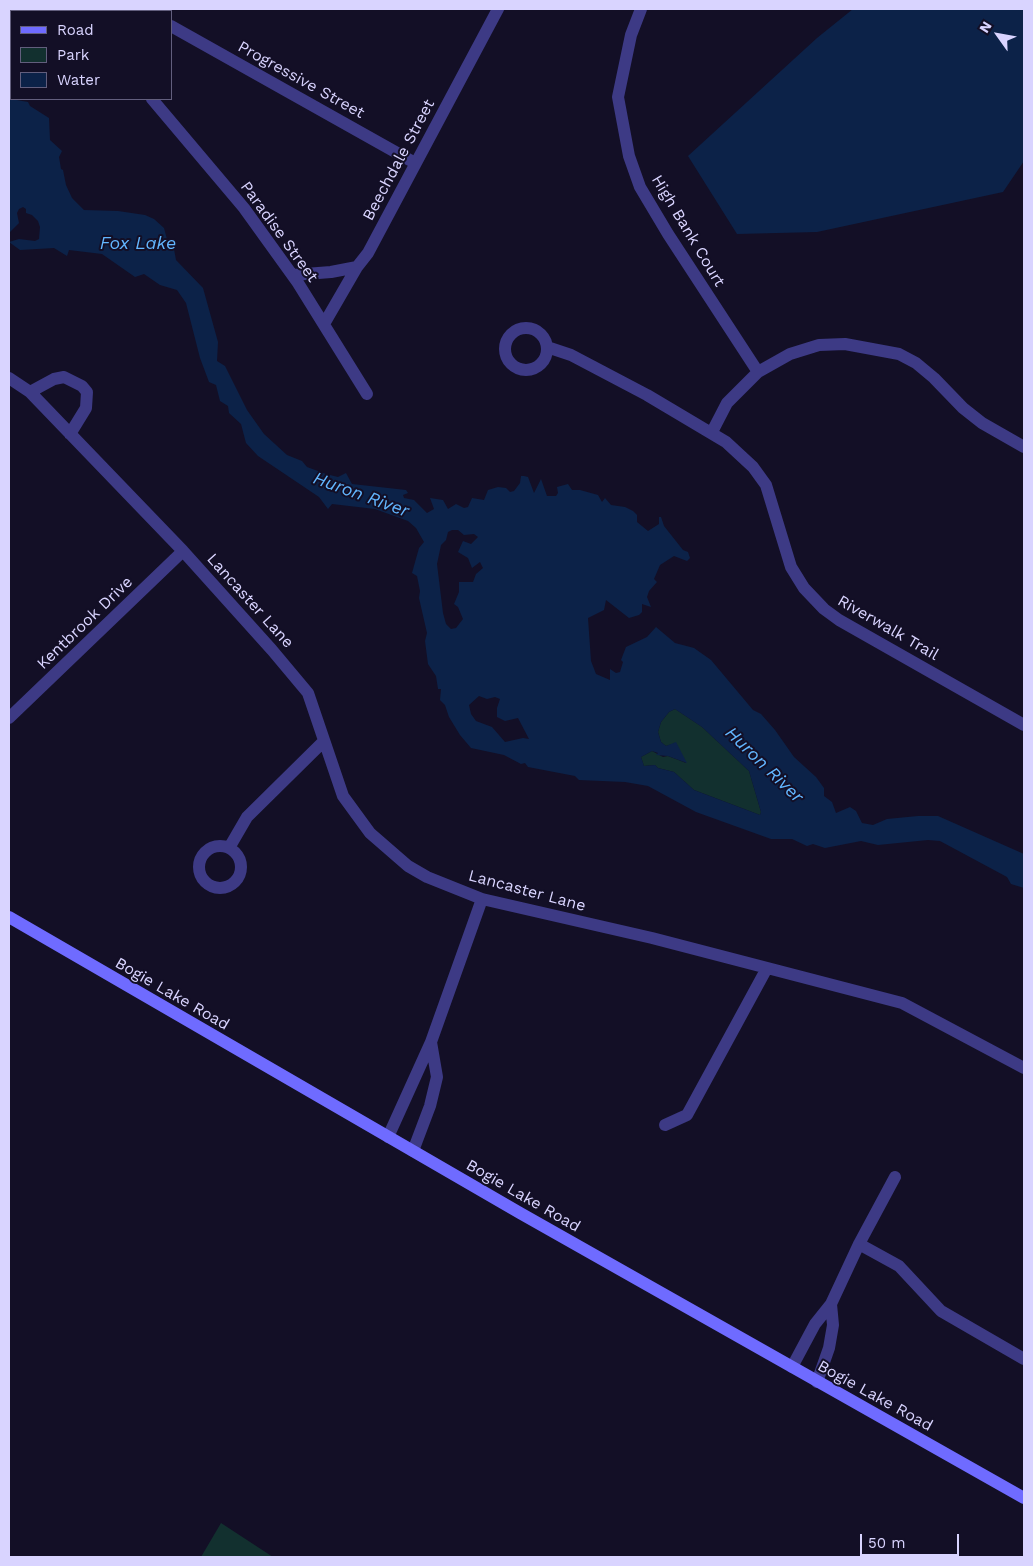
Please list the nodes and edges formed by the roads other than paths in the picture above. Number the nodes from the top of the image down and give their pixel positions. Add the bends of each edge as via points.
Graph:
1 (498, 9) edge
2 (641, 9) edge
3 (172, 27) edge
4 (153, 100) edge
5 (415, 163) junction
6 (357, 267) junction
7 (292, 275) junction
8 (324, 324) junction
9 (547, 348) dead end
10 (758, 372) junction
11 (9, 378) edge
12 (30, 392) junction
13 (367, 394) dead end
14 (712, 432) junction
15 (70, 434) junction
16 (1024, 447) edge
17 (183, 551) junction
18 (9, 718) edge
19 (1024, 725) edge
20 (324, 742) junction
21 (229, 848) dead end
22 (482, 899) junction
23 (9, 917) edge
24 (767, 968) junction
25 (431, 1042) junction
26 (1024, 1068) edge
27 (665, 1124) dead end
28 (388, 1137) junction
29 (413, 1151) junction
30 (895, 1177) dead end
31 (859, 1244) junction
32 (830, 1304) junction
33 (1024, 1359) edge
34 (792, 1367) junction
35 (817, 1382) junction
36 (1024, 1498) edge

1 - 5 street, Beechdale Street
2 - 10 street, High Bank Court via 630,35 618,97 629,156 640,187 668,234
3 - 5 street, Progressive Street
4 - 7 street, Paradise Street via 244,208
5 - 6 street, Beechdale Street via 377,237
6 - 7 street
6 - 8 street, Beechdale Street
7 - 8 street, Paradise Street
8 - 13 street, Paradise Street
9 - 14 street, Riverwalk Trail via 571,354
10 - 14 street via 727,403
10 - 16 street via 790,354 819,345 845,344 899,354 922,367 982,423
11 - 12 street, Lancaster Lane
12 - 15 street, Lancaster Lane
12 - 15 street via 64,377 82,386 87,392 86,408
14 - 19 street, Riverwalk Trail via 761,476 771,495 791,567 804,588 824,609
15 - 17 street, Lancaster Lane
17 - 18 street, Kentbrook Drive
17 - 20 street, Lancaster Lane via 308,693
20 - 21 street via 247,817
20 - 22 street, Lancaster Lane via 343,796 370,833 408,866
22 - 24 street, Lancaster Lane
22 - 25 street
23 - 28 main road, Bogie Lake Road
24 - 26 street, Lancaster Lane via 902,1003
24 - 27 street via 687,1115
25 - 28 street
25 - 29 street via 437,1077
28 - 29 main road, Bogie Lake Road
29 - 34 main road, Bogie Lake Road
30 - 31 street
31 - 32 street
31 - 33 street via 900,1266 941,1311
32 - 34 street via 815,1324
32 - 35 street via 833,1325
34 - 35 main road, Bogie Lake Road
35 - 36 main road, Bogie Lake Road

